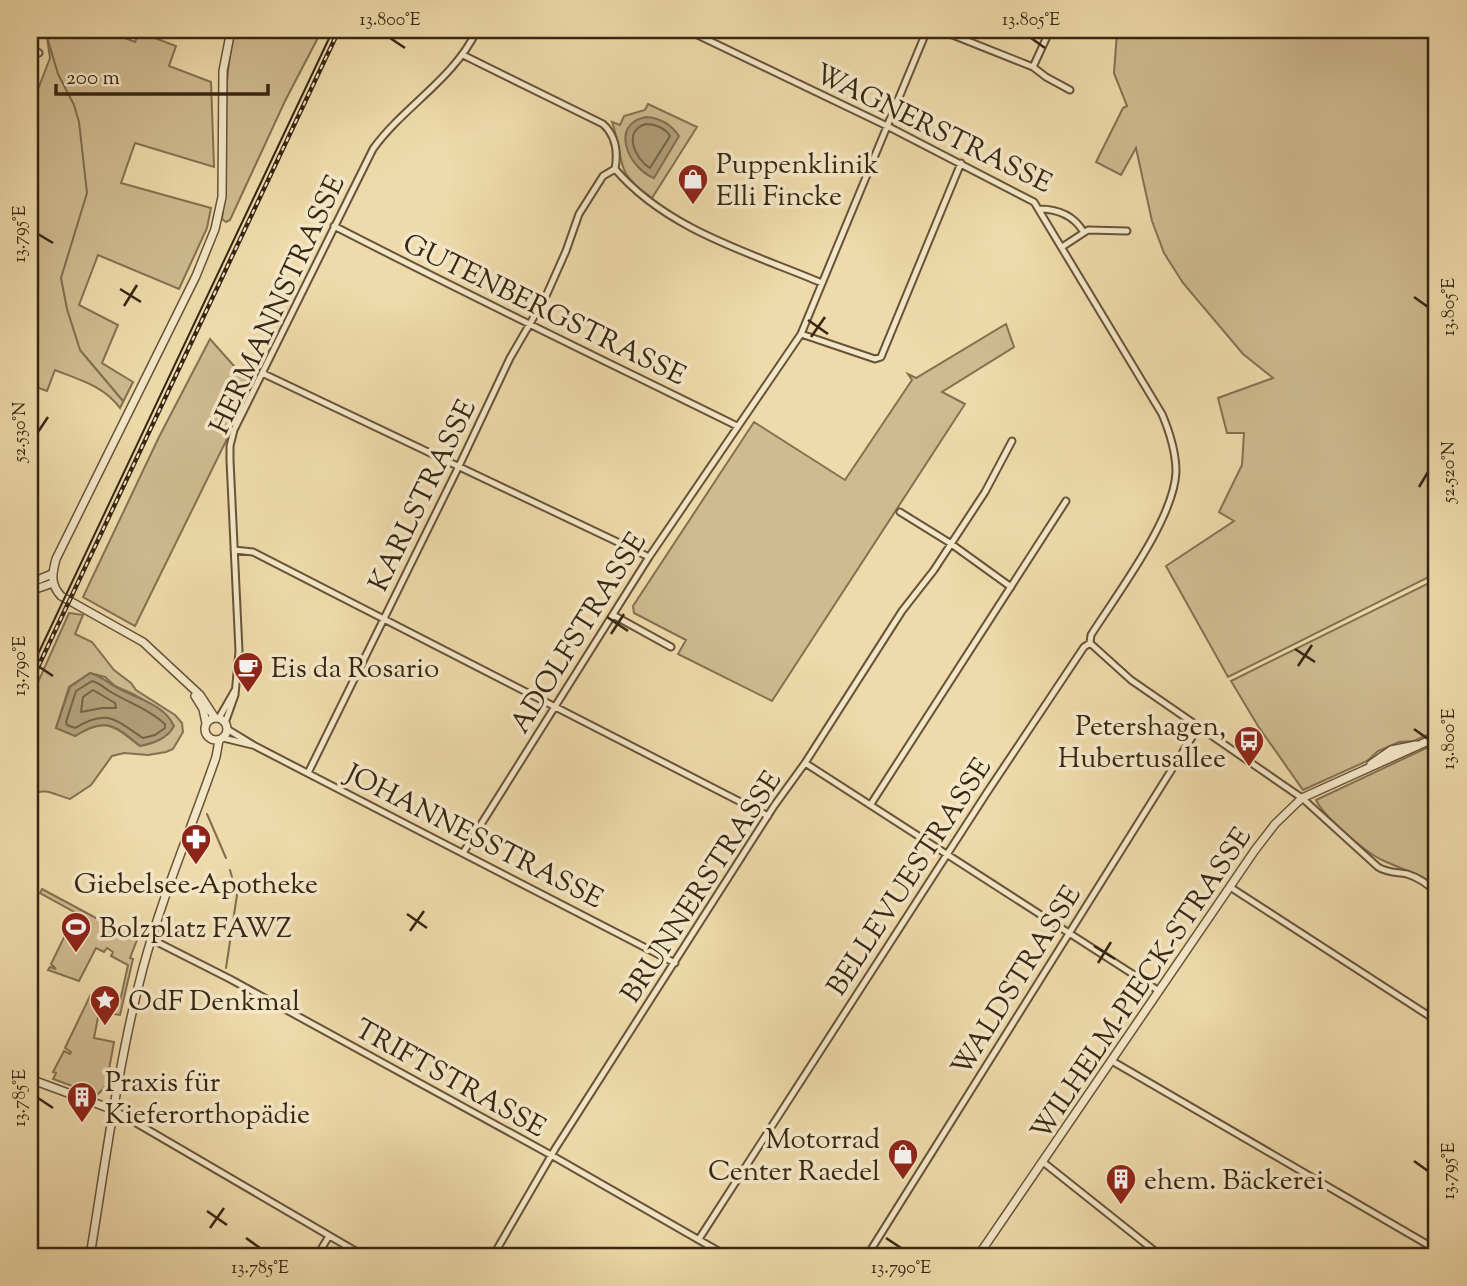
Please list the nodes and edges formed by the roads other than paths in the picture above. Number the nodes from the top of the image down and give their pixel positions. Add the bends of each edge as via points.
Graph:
1 (231, 30) edge
2 (477, 30) edge
3 (687, 30) edge
4 (927, 30) edge
5 (940, 30) edge
6 (1050, 30) edge
7 (30, 48) edge
8 (39, 52) dead end
9 (463, 55) junction
10 (1033, 67) junction
11 (1070, 90) dead end
12 (887, 126) junction
13 (961, 163) junction
14 (615, 169) junction
15 (1039, 209) junction
16 (334, 226) junction
17 (1127, 231) dead end
18 (1083, 232) junction
19 (1062, 247) junction
20 (822, 283) junction
21 (530, 323) junction
22 (801, 333) junction
23 (262, 373) junction
24 (737, 426) junction
25 (1012, 441) dead end
26 (459, 466) junction
27 (1066, 501) dead end
28 (900, 512) dead end
29 (950, 543) junction
30 (234, 550) junction
31 (649, 557) junction
32 (52, 574) junction
33 (30, 583) edge
34 (53, 583) junction
35 (1011, 587) junction
36 (30, 591) edge
37 (613, 615) junction
38 (384, 618) junction
39 (1090, 643) junction
40 (671, 647) dead end
41 (190, 687) junction
42 (554, 708) junction
43 (222, 722) junction
44 (206, 723) junction
45 (1199, 726) junction
46 (1437, 737) edge
47 (208, 738) junction
48 (221, 739) junction
49 (255, 746) junction
50 (805, 763) junction
51 (210, 770) junction
52 (308, 773) junction
53 (1302, 798) junction
54 (871, 804) junction
55 (768, 816) junction
56 (463, 853) junction
57 (947, 854) junction
58 (1230, 887) junction
59 (1437, 893) edge
60 (1070, 933) junction
61 (150, 940) junction
62 (675, 963) junction
63 (1160, 991) junction
64 (1437, 1021) edge
65 (1112, 1061) junction
66 (30, 1079) edge
67 (114, 1110) junction
68 (551, 1155) junction
69 (1043, 1162) junction
70 (329, 1236) junction
71 (699, 1239) junction
72 (1437, 1250) edge
73 (90, 1256) edge
74 (317, 1256) edge
75 (364, 1256) edge
76 (493, 1256) edge
77 (727, 1256) edge
78 (867, 1256) edge
79 (978, 1256) edge
80 (1161, 1256) edge

1 - 32 street via 223,66 223,182 215,229
2 - 9 street, HERMANNSTRASSE
3 - 12 street, WAGNERSTRASSE
4 - 12 street, ADOLFSTRASSE
5 - 10 street
6 - 10 street
7 - 8 street
9 - 14 street via 603,124 615,144
9 - 16 street, HERMANNSTRASSE via 373,149
10 - 11 street
12 - 13 street, WAGNERSTRASSE
12 - 20 street, ADOLFSTRASSE
13 - 15 street, WAGNERSTRASSE via 1028,197
13 - 22 street via 881,357 875,359
14 - 20 street via 641,197 686,226
14 - 21 street, KARLSTRASSE via 603,176 590,194
15 - 18 street, WAGNERSTRASSE via 1064,213
15 - 19 street, BELLEVUESTRASSE
16 - 21 street, GUTENBERGSTRASSE
16 - 23 street, HERMANNSTRASSE
17 - 18 street
18 - 19 street
19 - 39 street, BELLEVUESTRASSE via 1169,429 1175,460 1166,512
20 - 22 street, ADOLFSTRASSE
21 - 24 street, GUTENBERGSTRASSE
21 - 26 street, KARLSTRASSE
22 - 24 street, ADOLFSTRASSE
23 - 26 street
23 - 30 street, HERMANNSTRASSE via 230,446
24 - 31 street, ADOLFSTRASSE
25 - 29 street, BRUNNERSTRASSE
26 - 31 street
26 - 38 street, KARLSTRASSE
27 - 35 street
28 - 29 street
29 - 35 street
29 - 50 street, BRUNNERSTRASSE
30 - 38 street via 254,552
30 - 43 street, HERMANNSTRASSE via 239,651 233,704
31 - 37 street, ADOLFSTRASSE
32 - 33 street
32 - 34 street
34 - 36 street
34 - 41 street via 64,598 143,642
35 - 54 street
37 - 40 street
37 - 42 street, ADOLFSTRASSE
38 - 42 street
38 - 52 street, KARLSTRASSE
39 - 45 street via 1131,680
39 - 57 street, BELLEVUESTRASSE
41 - 43 street
41 - 44 street
42 - 55 street
42 - 56 street, ADOLFSTRASSE
43 - 44 street
43 - 48 street
43 - 49 street, JOHANNESSTRASSE
44 - 47 street
45 - 53 street
45 - 60 street, WALDSTRASSE
46 - 53 street, WILHELM-PIECK-STRASSE
47 - 48 street
47 - 51 street
48 - 49 street, JOHANNESSTRASSE
48 - 51 street
49 - 52 street, JOHANNESSTRASSE
50 - 54 street
50 - 55 street, BRUNNERSTRASSE
51 - 61 street
52 - 56 street, JOHANNESSTRASSE
53 - 58 street, WILHELM-PIECK-STRASSE via 1265,837
53 - 59 street via 1378,867 1424,881
54 - 57 street
55 - 62 street, BRUNNERSTRASSE
56 - 62 street, JOHANNESSTRASSE
57 - 60 street
57 - 71 street, BELLEVUESTRASSE
58 - 63 street, WILHELM-PIECK-STRASSE
58 - 64 street
60 - 63 street
60 - 78 street, WALDSTRASSE
61 - 67 street
61 - 68 street, TRIFTSTRASSE
62 - 68 street, BRUNNERSTRASSE
63 - 65 street, WILHELM-PIECK-STRASSE
65 - 69 street, WILHELM-PIECK-STRASSE
65 - 72 street
66 - 67 street
67 - 70 street
67 - 73 street
68 - 71 street, TRIFTSTRASSE
68 - 76 street, BRUNNERSTRASSE
69 - 79 street, WILHELM-PIECK-STRASSE
69 - 80 street
70 - 74 street
70 - 75 street
71 - 77 street, TRIFTSTRASSE

